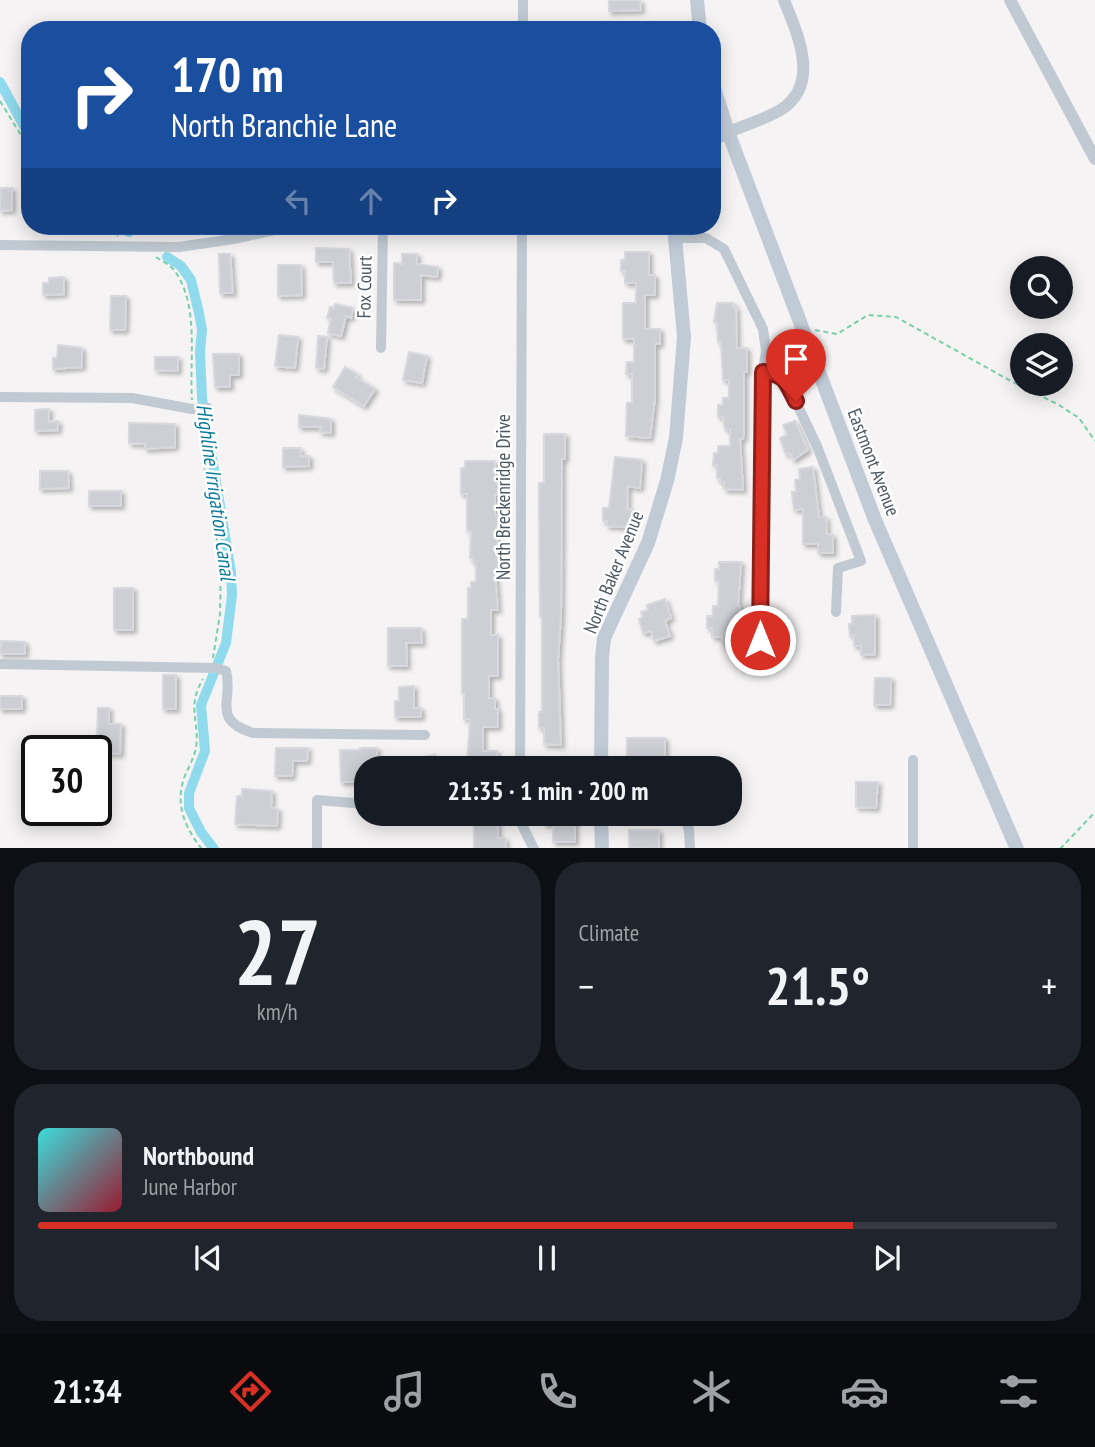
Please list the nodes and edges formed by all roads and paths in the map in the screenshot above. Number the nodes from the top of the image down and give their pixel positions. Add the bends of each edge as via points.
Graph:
1 (523, 0) edge
2 (696, 0) edge
3 (784, 0) edge
4 (1010, 0) edge
5 (523, 21) edge
6 (699, 21) edge
7 (0, 101) edge
8 (721, 110) edge
9 (728, 132) junction
10 (21, 135) edge
11 (721, 135) edge
12 (1095, 159) edge
13 (116, 235) edge
14 (250, 235) edge
15 (383, 235) edge
16 (522, 235) edge
17 (675, 235) edge
18 (688, 235) edge
19 (0, 245) edge
20 (136, 248) junction
21 (804, 332) junction
22 (381, 348) dead end
23 (763, 372) junction
24 (0, 397) edge
25 (208, 408) dead end
26 (192, 409) junction
27 (1095, 441) edge
28 (836, 612) dead end
29 (760, 640) dead end
30 (0, 664) edge
31 (209, 667) junction
32 (425, 734) dead end
33 (520, 756) edge
34 (601, 756) edge
35 (913, 760) dead end
36 (354, 803) edge
37 (1095, 812) edge
38 (522, 826) edge
39 (601, 826) edge
40 (688, 826) edge
41 (201, 848) edge
42 (317, 848) edge
43 (534, 848) edge
44 (602, 848) edge
45 (690, 848) edge
46 (913, 848) edge
47 (1017, 848) edge
48 (1061, 848) edge

1 - 5 street
2 - 6 main road
3 - 9 street via 804,54 797,94 784,108
4 - 12 street
7 - 10 path
8 - 9 main road, Eastmont Avenue
9 - 11 main road
9 - 21 main road, Eastmont Avenue
13 - 20 path
14 - 20 street via 207,244
15 - 22 street, Fox Court
16 - 33 street, North Breckenridge Drive
17 - 34 main road, North Baker Avenue via 684,337 676,438 648,543 604,638
18 - 23 street via 706,239 729,256 763,329
19 - 20 street
20 - 26 path via 173,268 186,290
21 - 27 path via 817,329 837,334 868,315 896,317 1059,405 1079,418
21 - 47 main road, Eastmont Avenue via 875,520
23 - 28 street via 785,379 823,460 861,561 838,568
23 - 29 street
24 - 26 street via 132,398
25 - 26 street
26 - 31 path via 220,560 220,614
30 - 31 street
31 - 32 street via 226,671 228,717 237,728 253,733
31 - 41 path via 194,697 196,749 179,805
35 - 46 street
36 - 42 street via 317,800
37 - 48 path
38 - 43 street
39 - 44 main road
40 - 45 street

